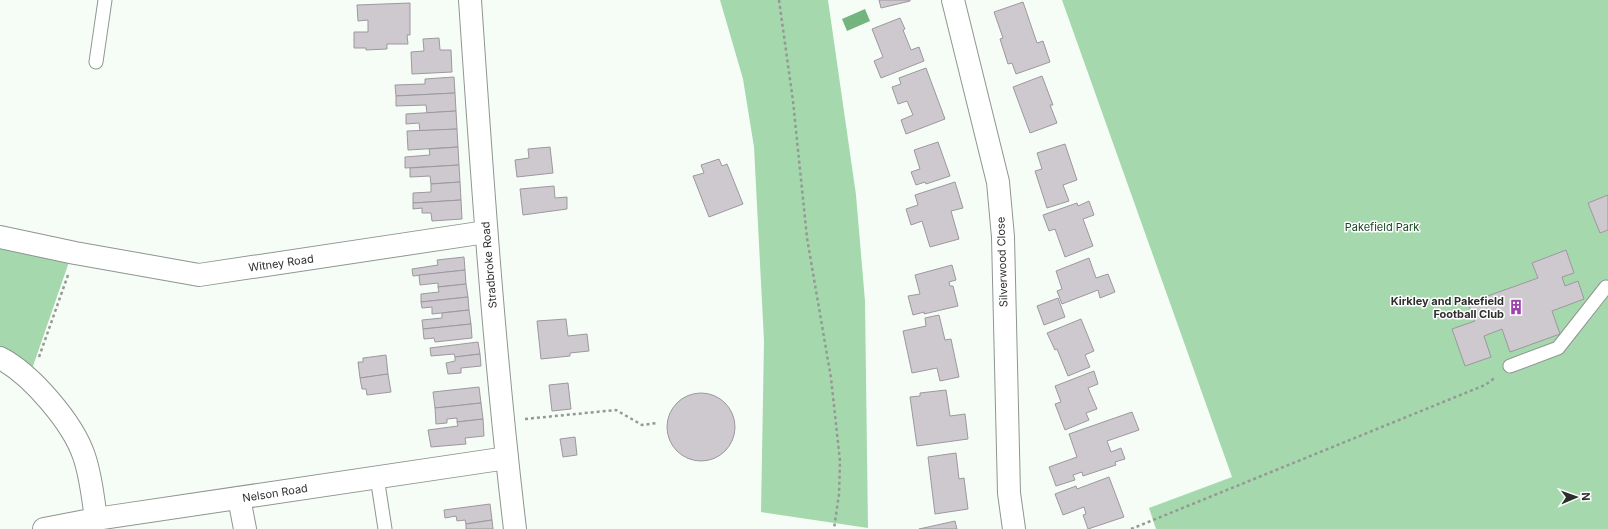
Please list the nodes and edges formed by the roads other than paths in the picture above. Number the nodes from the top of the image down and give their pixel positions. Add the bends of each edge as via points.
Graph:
1 (105, 0) edge
2 (470, 0) edge
3 (953, 0) edge
4 (96, 62) dead end
5 (486, 232) junction
6 (0, 237) edge
7 (1606, 286) dead end
8 (0, 358) edge
9 (1510, 366) dead end
10 (507, 458) junction
11 (377, 477) junction
12 (238, 498) junction
13 (96, 519) junction
14 (44, 529) edge
15 (245, 529) edge
16 (385, 529) edge
17 (515, 529) edge
18 (1014, 529) edge

1 - 4 lane
2 - 5 street, Stradbroke Road
3 - 18 street, Silverwood Close via 998,182 1003,237 1009,492
5 - 6 street, Witney Road via 199,275 75,254
5 - 10 street, Stradbroke Road
7 - 9 lane via 1558,348
8 - 13 street via 30,380 74,434 90,476
10 - 11 street, Nelson Road
10 - 17 street, Stradbroke Road
11 - 12 street, Nelson Road
11 - 16 lane
12 - 13 street, Nelson Road
12 - 15 street
13 - 14 street, Nelson Road

